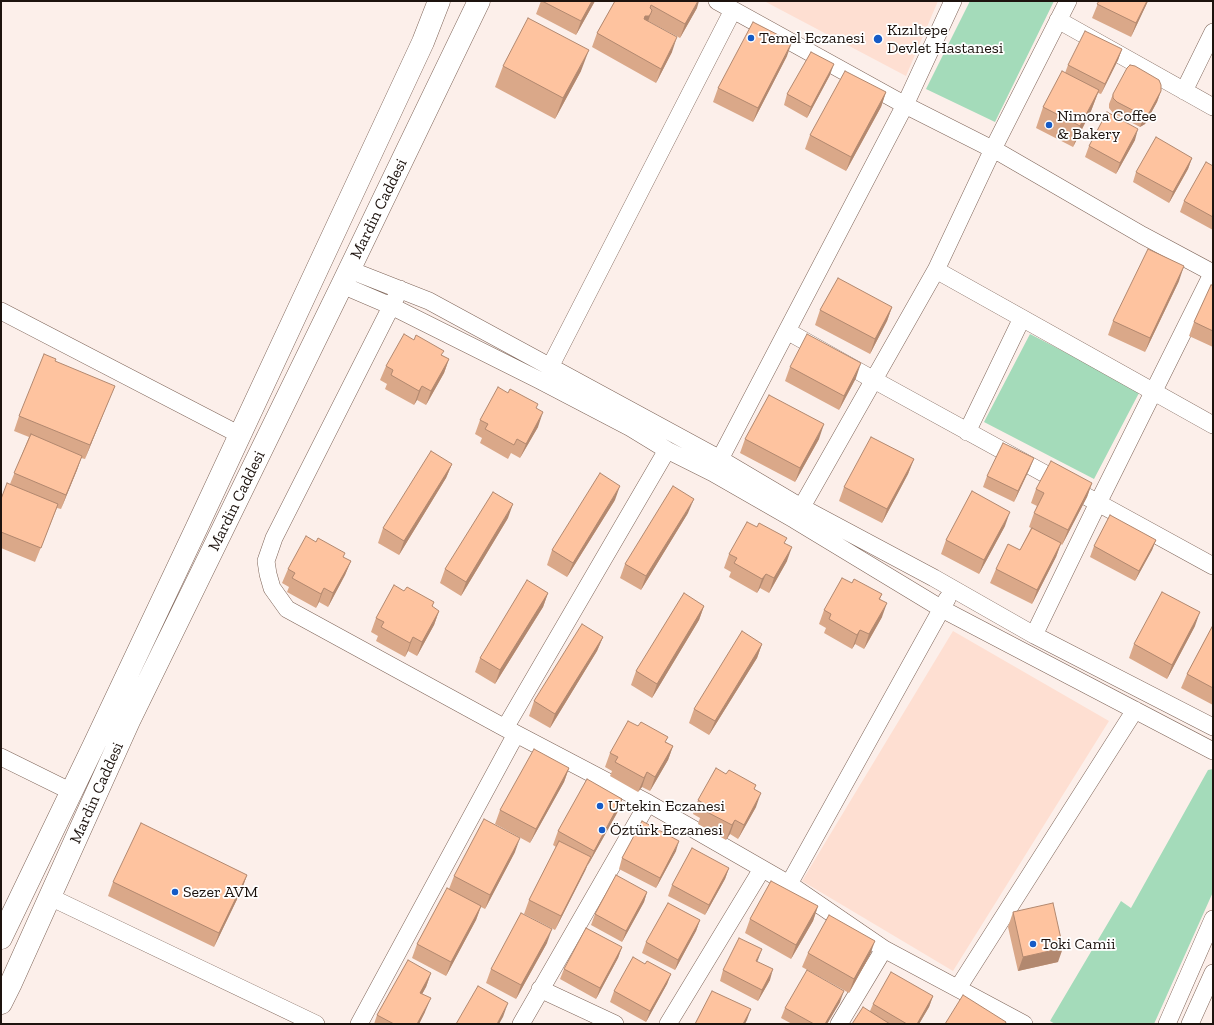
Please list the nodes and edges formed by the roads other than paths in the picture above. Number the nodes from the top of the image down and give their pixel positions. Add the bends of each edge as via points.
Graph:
1 (439, 1) edge
2 (479, 1) edge
3 (717, 1) edge
4 (953, 1) edge
5 (1068, 1) edge
6 (733, 10) junction
7 (1058, 20) junction
8 (1213, 32) edge
9 (1184, 91) junction
10 (905, 105) junction
11 (1213, 107) edge
12 (993, 149) junction
13 (936, 270) junction
14 (1213, 273) edge
15 (346, 278) junction
16 (400, 289) junction
17 (391, 306) junction
18 (1, 311) edge
19 (1022, 318) junction
20 (787, 330) junction
21 (550, 367) junction
22 (874, 380) junction
23 (1154, 392) junction
24 (1213, 425) edge
25 (967, 432) junction
26 (240, 435) junction
27 (668, 450) junction
28 (720, 459) junction
29 (1098, 503) junction
30 (798, 513) junction
31 (1213, 566) edge
32 (952, 588) junction
33 (942, 609) junction
34 (1034, 635) junction
35 (1135, 710) junction
36 (1213, 727) edge
37 (510, 731) junction
38 (1213, 751) edge
39 (1, 757) edge
40 (72, 792) junction
41 (648, 803) junction
42 (762, 869) junction
43 (789, 884) junction
44 (50, 897) junction
45 (1213, 919) edge
46 (1, 938) edge
47 (884, 948) junction
48 (1213, 973) edge
49 (958, 988) junction
50 (540, 989) junction
51 (1, 1003) edge
52 (316, 1024) edge
53 (359, 1024) edge
54 (521, 1024) edge
55 (615, 1024) edge
56 (668, 1024) edge
57 (838, 1024) edge
58 (1023, 1024) edge
59 (1167, 1024) edge
60 (1190, 1024) edge

1 - 26 highway, Mardin Caddesi via 423,42
2 - 15 highway, Mardin Caddesi
3 - 6 street
4 - 10 street
5 - 7 street
6 - 10 street
6 - 21 street
7 - 9 street
7 - 12 street
8 - 9 street
9 - 11 street
10 - 12 street
10 - 20 street
12 - 13 street
12 - 14 street
13 - 19 street
13 - 22 street
14 - 23 street
15 - 16 street
15 - 17 street
15 - 44 highway, Mardin Caddesi via 129,721
16 - 17 street
16 - 21 street via 429,301
17 - 27 street via 631,428
17 - 37 street via 274,538 266,561 268,574 272,588 287,609
18 - 26 street
19 - 23 street
19 - 25 street
20 - 22 street
20 - 28 street
21 - 28 street
22 - 25 street
22 - 30 street
23 - 24 street
23 - 29 street
25 - 29 street
26 - 40 highway, Mardin Caddesi
27 - 30 street
27 - 37 street
28 - 30 street
29 - 31 street
29 - 34 street
30 - 32 street
30 - 33 street
32 - 33 street
32 - 34 street
33 - 35 street
33 - 43 street
34 - 36 street
35 - 38 street
35 - 49 street
37 - 41 street
37 - 53 street
39 - 40 street
40 - 46 highway, Mardin Caddesi
41 - 42 street
41 - 50 street
42 - 43 street
42 - 56 street
43 - 47 street
44 - 51 highway, Mardin Caddesi
44 - 52 street
45 - 59 street
47 - 49 street
47 - 57 street
48 - 60 street
49 - 58 street
50 - 54 street
50 - 55 street

